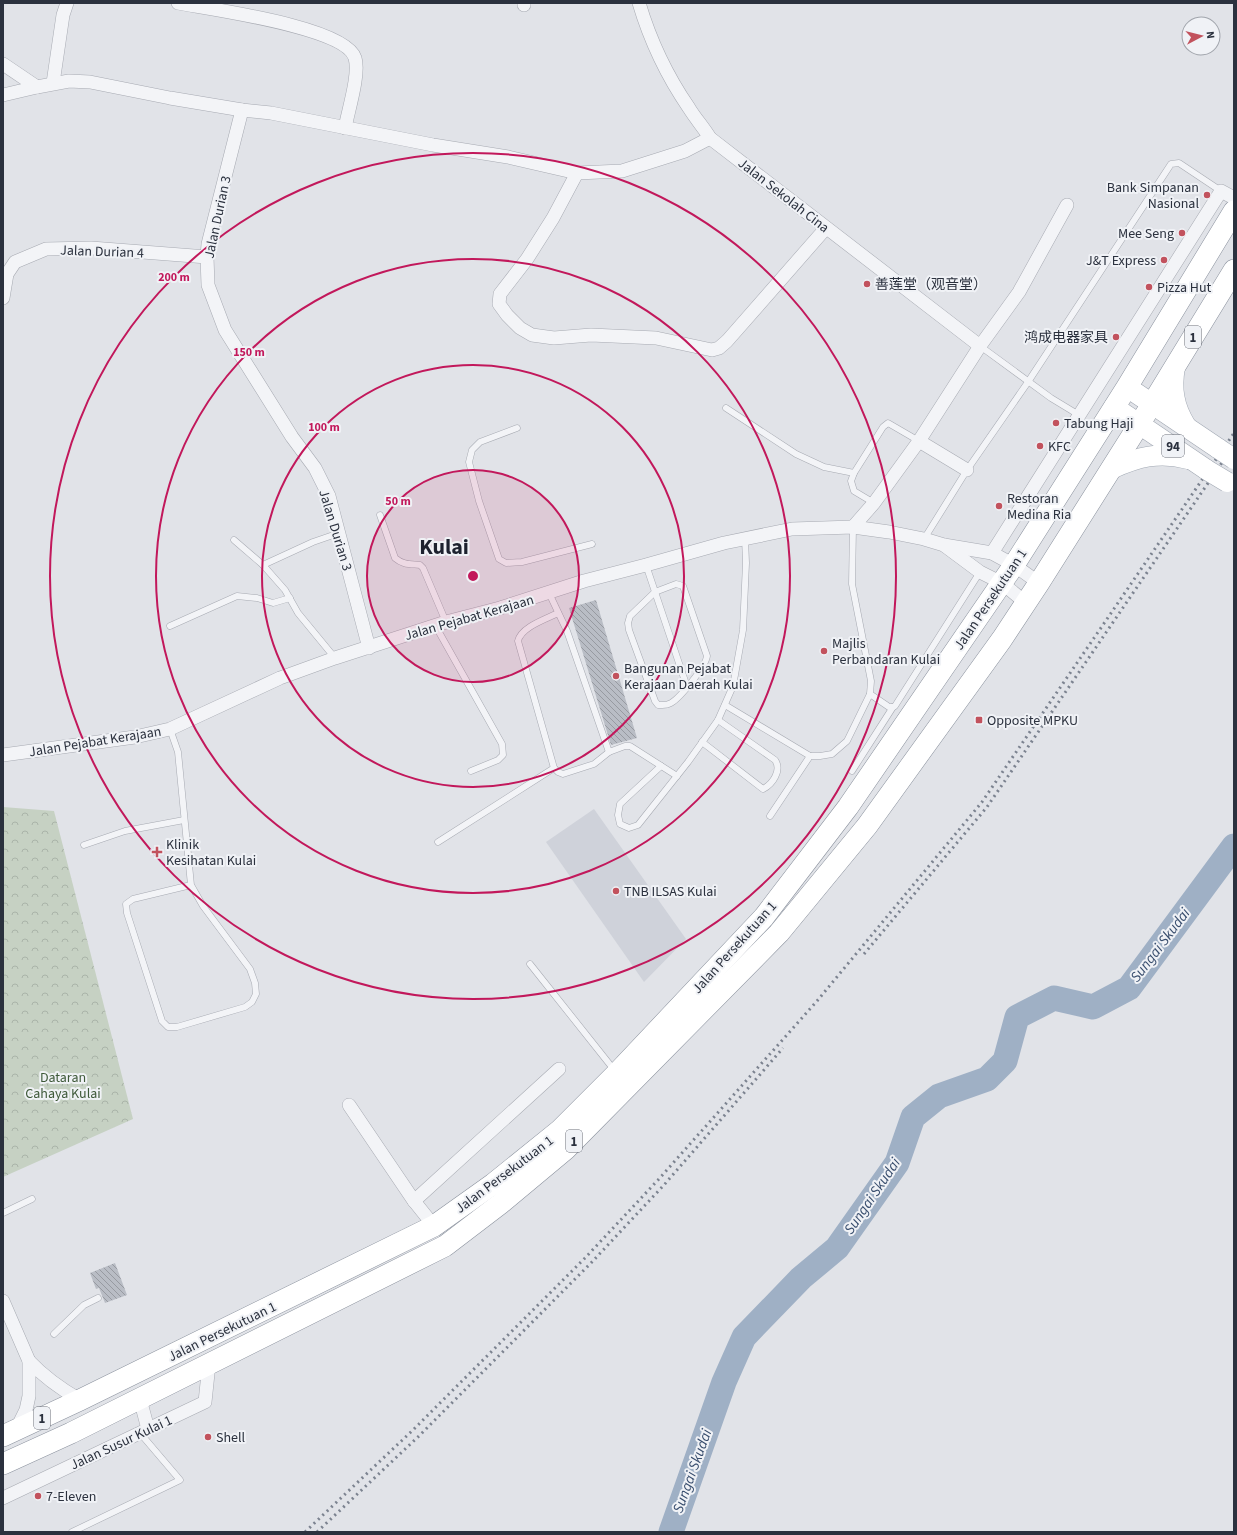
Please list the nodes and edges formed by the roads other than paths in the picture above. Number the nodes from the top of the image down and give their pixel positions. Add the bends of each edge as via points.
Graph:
1 (67, 3) edge
2 (178, 3) edge
3 (639, 3) edge
4 (3, 64) edge
5 (53, 83) junction
6 (37, 87) junction
7 (3, 95) edge
8 (242, 110) junction
9 (345, 128) junction
10 (710, 138) junction
11 (577, 173) junction
12 (1221, 191) junction
13 (1234, 198) edge
14 (1067, 205) dead end
15 (1234, 211) edge
16 (826, 228) junction
17 (207, 257) junction
18 (1234, 270) edge
19 (3, 298) edge
20 (980, 346) junction
21 (1175, 367) junction
22 (1028, 382) junction
23 (1127, 387) junction
24 (1152, 404) junction
25 (1114, 407) junction
26 (726, 408) dead end
27 (1079, 416) junction
28 (1140, 423) junction
29 (1186, 427) junction
30 (517, 428) dead end
31 (919, 441) junction
32 (1227, 454) edge
33 (1200, 465) junction
34 (1111, 469) junction
35 (967, 470) junction
36 (854, 473) junction
37 (1231, 484) edge
38 (874, 503) junction
39 (380, 515) dead end
40 (853, 527) junction
41 (339, 533) junction
42 (746, 538) junction
43 (924, 539) junction
44 (234, 540) dead end
45 (592, 544) dead end
46 (944, 545) junction
47 (992, 553) junction
48 (263, 565) junction
49 (646, 565) junction
50 (1014, 565) junction
51 (980, 572) junction
52 (1002, 583) junction
53 (1039, 583) junction
54 (655, 592) junction
55 (549, 593) junction
56 (290, 598) junction
57 (1026, 603) junction
58 (558, 613) junction
59 (440, 624) junction
60 (170, 626) dead end
61 (369, 648) junction
62 (335, 658) junction
63 (687, 687) junction
64 (870, 694) junction
65 (725, 705) junction
66 (892, 707) junction
67 (718, 720) junction
68 (170, 729) junction
69 (702, 742) junction
70 (609, 752) junction
71 (3, 755) edge
72 (810, 756) junction
73 (661, 766) junction
74 (554, 768) junction
75 (471, 771) dead end
76 (852, 771) dead end
77 (677, 776) junction
78 (770, 816) dead end
79 (184, 820) junction
80 (438, 842) dead end
81 (84, 845) dead end
82 (191, 885) junction
83 (530, 964) dead end
84 (559, 1069) dead end
85 (617, 1073) junction
86 (349, 1105) dead end
87 (32, 1199) dead end
88 (414, 1201) junction
89 (3, 1213) edge
90 (434, 1226) junction
91 (98, 1298) dead end
92 (3, 1301) edge
93 (54, 1334) dead end
94 (27, 1358) junction
95 (209, 1364) junction
96 (140, 1399) junction
97 (80, 1400) junction
98 (144, 1431) junction
99 (10, 1433) edge
100 (3, 1464) edge
101 (3, 1498) edge
102 (72, 1532) edge

1 - 5 street
2 - 9 street via 261,17 298,27 337,41 350,50 355,58 356,74
3 - 10 street, Jalan Sekolah Cina via 664,68
4 - 6 street
5 - 6 street
5 - 8 street via 90,82
6 - 7 street
8 - 9 street via 272,113
8 - 17 street, Jalan Durian 3 via 208,244
9 - 11 street via 508,157
10 - 11 street via 685,152 622,171
10 - 16 street, Jalan Sekolah Cina
11 - 16 street via 527,259 500,294 499,304 507,315 520,328 532,335 554,338 591,335 656,338 712,350 719,348
12 - 13 street
12 - 22 lane via 1179,163 1171,164
12 - 27 street
14 - 20 street via 1019,292
15 - 23 highway, Jalan Persekutuan 1 / 1
16 - 20 street, Jalan Sekolah Cina
17 - 19 street, Jalan Durian 4 via 91,248 46,249 15,262 7,274
17 - 41 street, Jalan Durian 3 via 208,285 225,330 292,437 315,468 329,496
18 - 21 highway, Jalan Persekutuan 1 / 1
20 - 22 lane
20 - 31 street
21 - 24 highway, Jalan Persekutuan 1 / 1
21 - 29 main road via 1173,392
22 - 27 lane
22 - 35 lane
23 - 24 main road, 94
23 - 25 highway, Jalan Persekutuan 1 / 1
24 - 28 highway, Jalan Persekutuan 1 / 1
24 - 29 main road, 94
25 - 28 main road, 94
25 - 50 highway, Jalan Persekutuan 1 / 1
26 - 36 lane via 796,454 824,466
27 - 47 street
28 - 33 main road, 94
28 - 34 highway, Jalan Persekutuan 1 / 1
29 - 32 main road, 94
30 - 45 lane via 480,442 472,450 469,462 499,559 506,563 522,562
31 - 35 street
31 - 36 lane via 888,423
31 - 38 street
33 - 34 main road via 1166,454 1130,460
33 - 37 main road, 94, bridge
34 - 53 highway, Jalan Persekutuan 1 / 1
35 - 43 lane
36 - 38 lane via 851,481 854,491
38 - 40 street
39 - 59 lane via 395,558 400,562 420,565 423,568
40 - 42 street, Jalan Pejabat Kerajaan via 792,529
40 - 43 street, Jalan Pejabat Kerajaan
40 - 64 lane via 852,584 871,680
41 - 48 lane
41 - 61 street, Jalan Durian 3
42 - 49 street, Jalan Pejabat Kerajaan
42 - 65 lane via 743,630 733,686
43 - 46 street, Jalan Pejabat Kerajaan
44 - 48 lane
46 - 47 street, Jalan Pejabat Kerajaan
46 - 51 street, Jalan Pejabat Kerajaan
47 - 50 street, Jalan Pejabat Kerajaan
48 - 56 lane
49 - 54 lane
49 - 55 street, Jalan Pejabat Kerajaan
50 - 52 highway, Jalan Persekutuan 1 / 1
50 - 53 street, Jalan Pejabat Kerajaan
51 - 52 street, Jalan Pejabat Kerajaan
51 - 66 lane
52 - 57 street, Jalan Pejabat Kerajaan
52 - 85 highway, Jalan Persekutuan 1 / 1 via 848,807 764,917
53 - 57 highway, Jalan Persekutuan 1 / 1
54 - 63 lane
54 - 63 lane via 676,584 683,586 707,652 707,661
54 - 63 lane via 630,616 629,630 658,705 672,703
55 - 58 lane
55 - 59 street, Jalan Pejabat Kerajaan
56 - 60 lane via 273,603 237,596
56 - 62 lane via 298,613
57 - 95 highway, Jalan Persekutuan 1 / 1 via 868,826 779,933 566,1149 445,1246
58 - 70 lane via 567,631
58 - 74 lane via 523,630 518,641
59 - 61 street, Jalan Pejabat Kerajaan
59 - 75 lane via 502,744 503,755 498,760
61 - 62 street, Jalan Pejabat Kerajaan
62 - 68 street, Jalan Pejabat Kerajaan via 280,678
64 - 66 lane
64 - 72 lane via 848,741 832,754
65 - 67 lane
65 - 72 lane
66 - 76 lane
67 - 69 lane
67 - 69 lane via 775,760 778,770 776,776 763,789
68 - 71 street, Jalan Pejabat Kerajaan via 135,737
68 - 79 lane via 178,752
69 - 77 lane
70 - 73 lane via 630,746
70 - 74 lane via 594,764 563,774
72 - 78 lane
73 - 77 lane
73 - 77 lane via 620,804 620,824 629,828 638,825
74 - 80 lane
79 - 81 lane via 125,831
79 - 82 lane
82 - 82 lane via 133,899 126,904 162,1021 168,1027 177,1027 245,1007 252,1002 256,994 250,969 203,906
83 - 85 lane
84 - 88 street
85 - 90 highway, Jalan Persekutuan 1 / 1 via 560,1130 493,1184
86 - 88 street
87 - 89 lane
88 - 90 street
90 - 97 highway, Jalan Persekutuan 1 / 1
91 - 93 lane via 84,1304
92 - 94 street
94 - 97 street via 41,1374
94 - 99 street via 29,1396 26,1410
95 - 96 highway, Jalan Persekutuan 1 / 1
95 - 98 street, Jalan Susur Kulai 1 via 205,1402
96 - 98 street
96 - 100 highway, Jalan Persekutuan 1 / 1
97 - 99 highway, Jalan Persekutuan 1 / 1
98 - 101 street, Jalan Susur Kulai 1
98 - 102 lane via 180,1480

